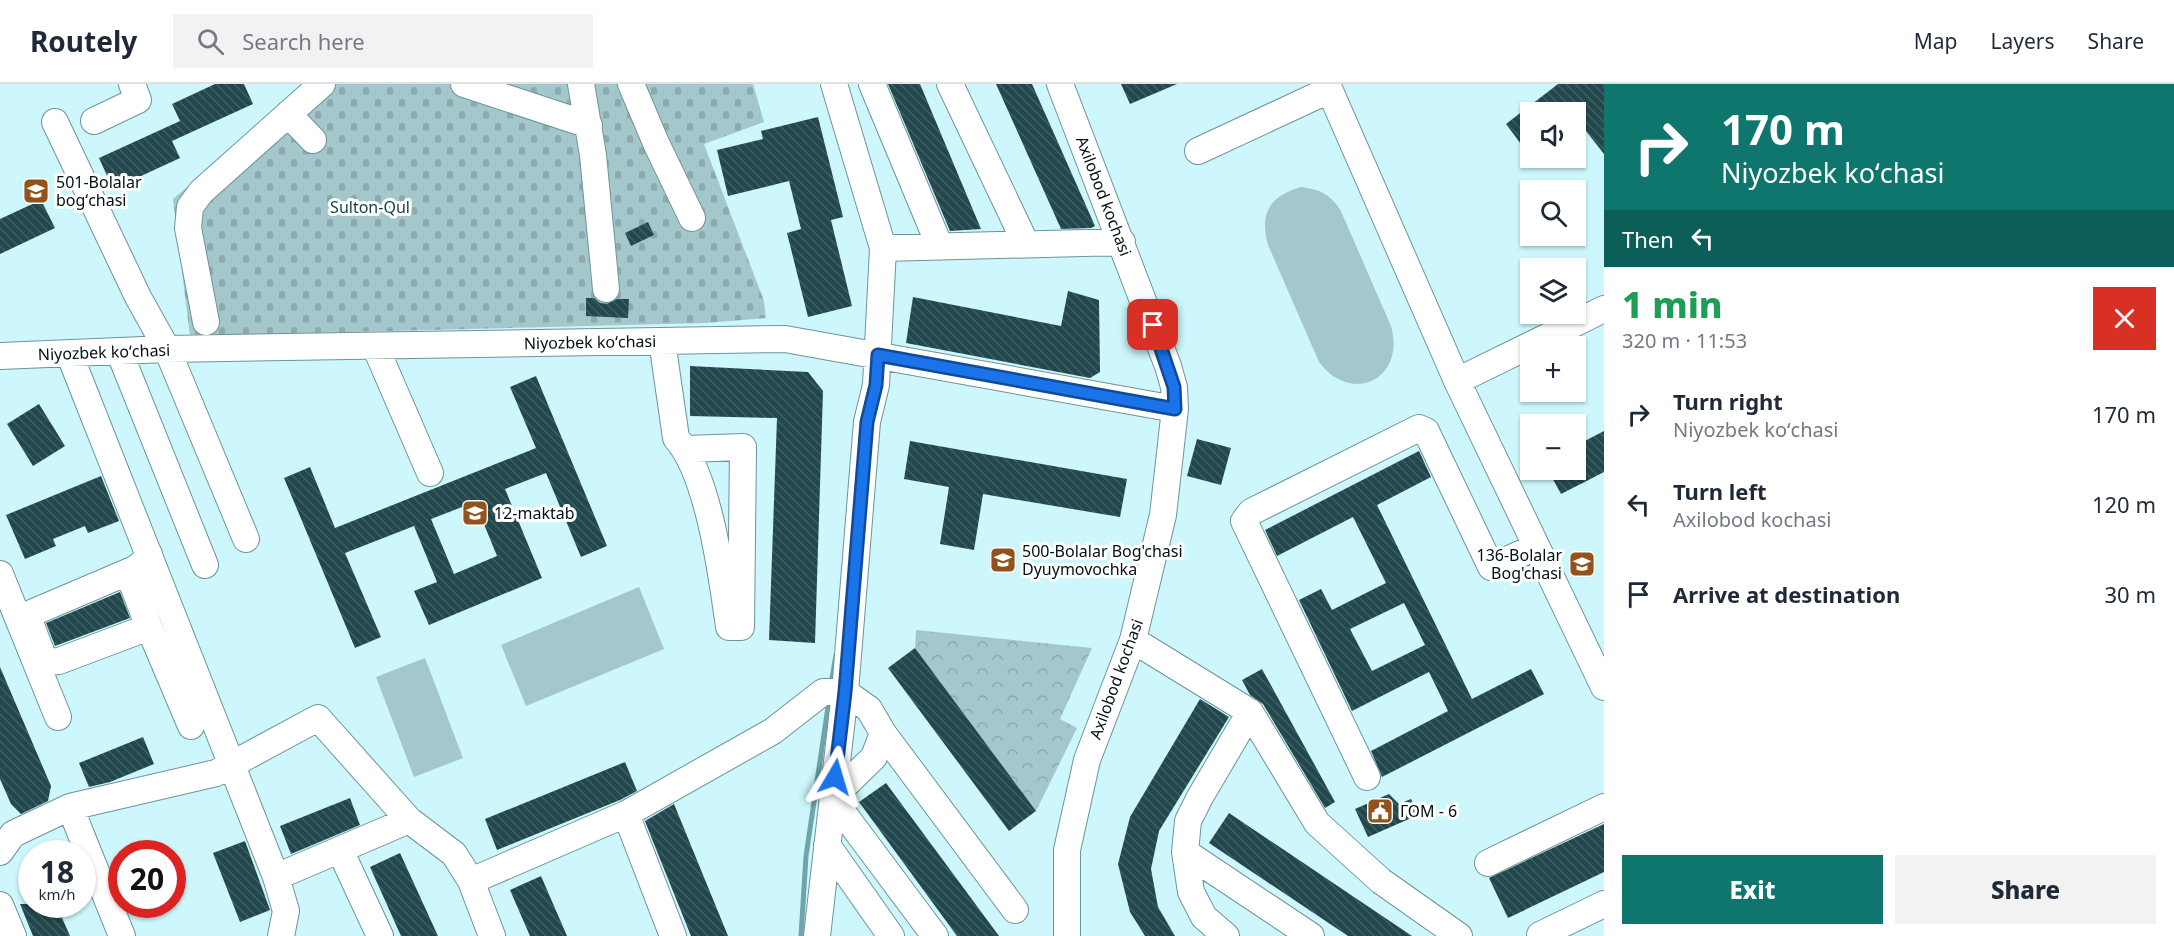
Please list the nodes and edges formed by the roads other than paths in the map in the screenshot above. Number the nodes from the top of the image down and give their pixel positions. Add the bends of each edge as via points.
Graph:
1 (132, 84) edge
2 (322, 84) edge
3 (464, 84) edge
4 (581, 84) edge
5 (631, 84) edge
6 (834, 84) edge
7 (872, 84) edge
8 (950, 84) edge
9 (1060, 84) edge
10 (1328, 87) edge
11 (288, 114) junction
12 (94, 121) dead end
13 (55, 122) dead end
14 (589, 125) junction
15 (313, 140) dead end
16 (1198, 151) dead end
17 (692, 218) dead end
18 (1122, 242) junction
19 (1026, 244) junction
20 (940, 246) junction
21 (883, 248) junction
22 (606, 289) dead end
23 (1604, 309) edge
24 (206, 322) dead end
25 (662, 341) junction
26 (375, 346) junction
27 (167, 350) junction
28 (119, 351) junction
29 (69, 353) junction
30 (878, 355) junction
31 (0, 356) edge
32 (1457, 381) junction
33 (1175, 409) junction
34 (686, 449) junction
35 (430, 473) dead end
36 (246, 539) dead end
37 (1536, 547) junction
38 (148, 555) junction
39 (205, 565) dead end
40 (128, 572) junction
41 (0, 574) edge
42 (149, 627) junction
43 (1133, 640) junction
44 (1604, 687) edge
45 (845, 692) junction
46 (1250, 712) junction
47 (58, 717) dead end
48 (191, 726) dead end
49 (883, 733) junction
50 (231, 766) junction
51 (1367, 777) dead end
52 (832, 798) junction
53 (70, 807) junction
54 (1604, 807) edge
55 (626, 814) junction
56 (409, 820) junction
57 (4, 839) edge
58 (827, 845) junction
59 (340, 850) junction
60 (1185, 852) junction
61 (1488, 864) dead end
62 (276, 877) junction
63 (471, 881) junction
64 (1604, 904) edge
65 (1015, 910) dead end
66 (1540, 935) edge
67 (122, 936) edge
68 (280, 936) edge
69 (380, 936) edge
70 (492, 936) edge
71 (673, 936) edge
72 (817, 936) edge
73 (891, 936) edge
74 (934, 936) edge
75 (1066, 936) edge
76 (1226, 936) edge
77 (1311, 936) edge
78 (1459, 936) edge

1 - 12 street via 138,100
2 - 11 street
3 - 14 street
4 - 14 street
5 - 17 street
6 - 21 street
7 - 20 street
8 - 19 street
9 - 18 street, Axilobod kochasi
10 - 16 street
10 - 32 street
11 - 15 street
11 - 24 street via 201,192 190,207 188,228
13 - 27 street
14 - 22 street
18 - 19 street
18 - 33 street, Axilobod kochasi via 1168,366
19 - 20 street
20 - 21 street
21 - 30 street
23 - 32 street
25 - 26 street, Niyozbek koʻchasi
25 - 30 street, Niyozbek koʻchasi via 785,339
25 - 34 street via 676,438
26 - 27 street, Niyozbek koʻchasi
26 - 35 street
27 - 28 street, Niyozbek koʻchasi
27 - 36 street
28 - 29 street, Niyozbek koʻchasi
28 - 39 street
29 - 31 street, Niyozbek koʻchasi
29 - 38 street
30 - 33 street, Niyozbek koʻchasi
30 - 45 street via 867,422
32 - 37 street
33 - 43 street, Axilobod kochasi via 1163,514
34 - 34 street via 715,540 729,627 741,627 743,447
37 - 44 street
37 - 51 street via 1491,567 1426,430 1419,428 1251,512 1244,521
38 - 40 street
38 - 50 street
40 - 42 street
40 - 42 street via 27,615 43,660 59,661
41 - 47 street
42 - 48 street
43 - 46 street
43 - 75 street, Axilobod kochasi via 1087,759 1066,850
45 - 49 street via 869,709
45 - 52 street
45 - 55 street via 823,692 773,731
46 - 60 street via 1188,821
46 - 78 street via 1317,823 1381,881
49 - 52 street via 874,757
49 - 65 street
50 - 53 street
50 - 56 street via 318,718
50 - 62 street
52 - 58 street
52 - 74 street
53 - 57 street
53 - 67 street
54 - 61 street
55 - 63 street
55 - 71 street
56 - 59 street
56 - 63 street via 454,854
58 - 72 street
58 - 73 street
59 - 62 street
59 - 69 street
60 - 76 street via 1191,892 1204,917
60 - 77 street
62 - 68 street via 286,911
63 - 70 street
64 - 66 street

